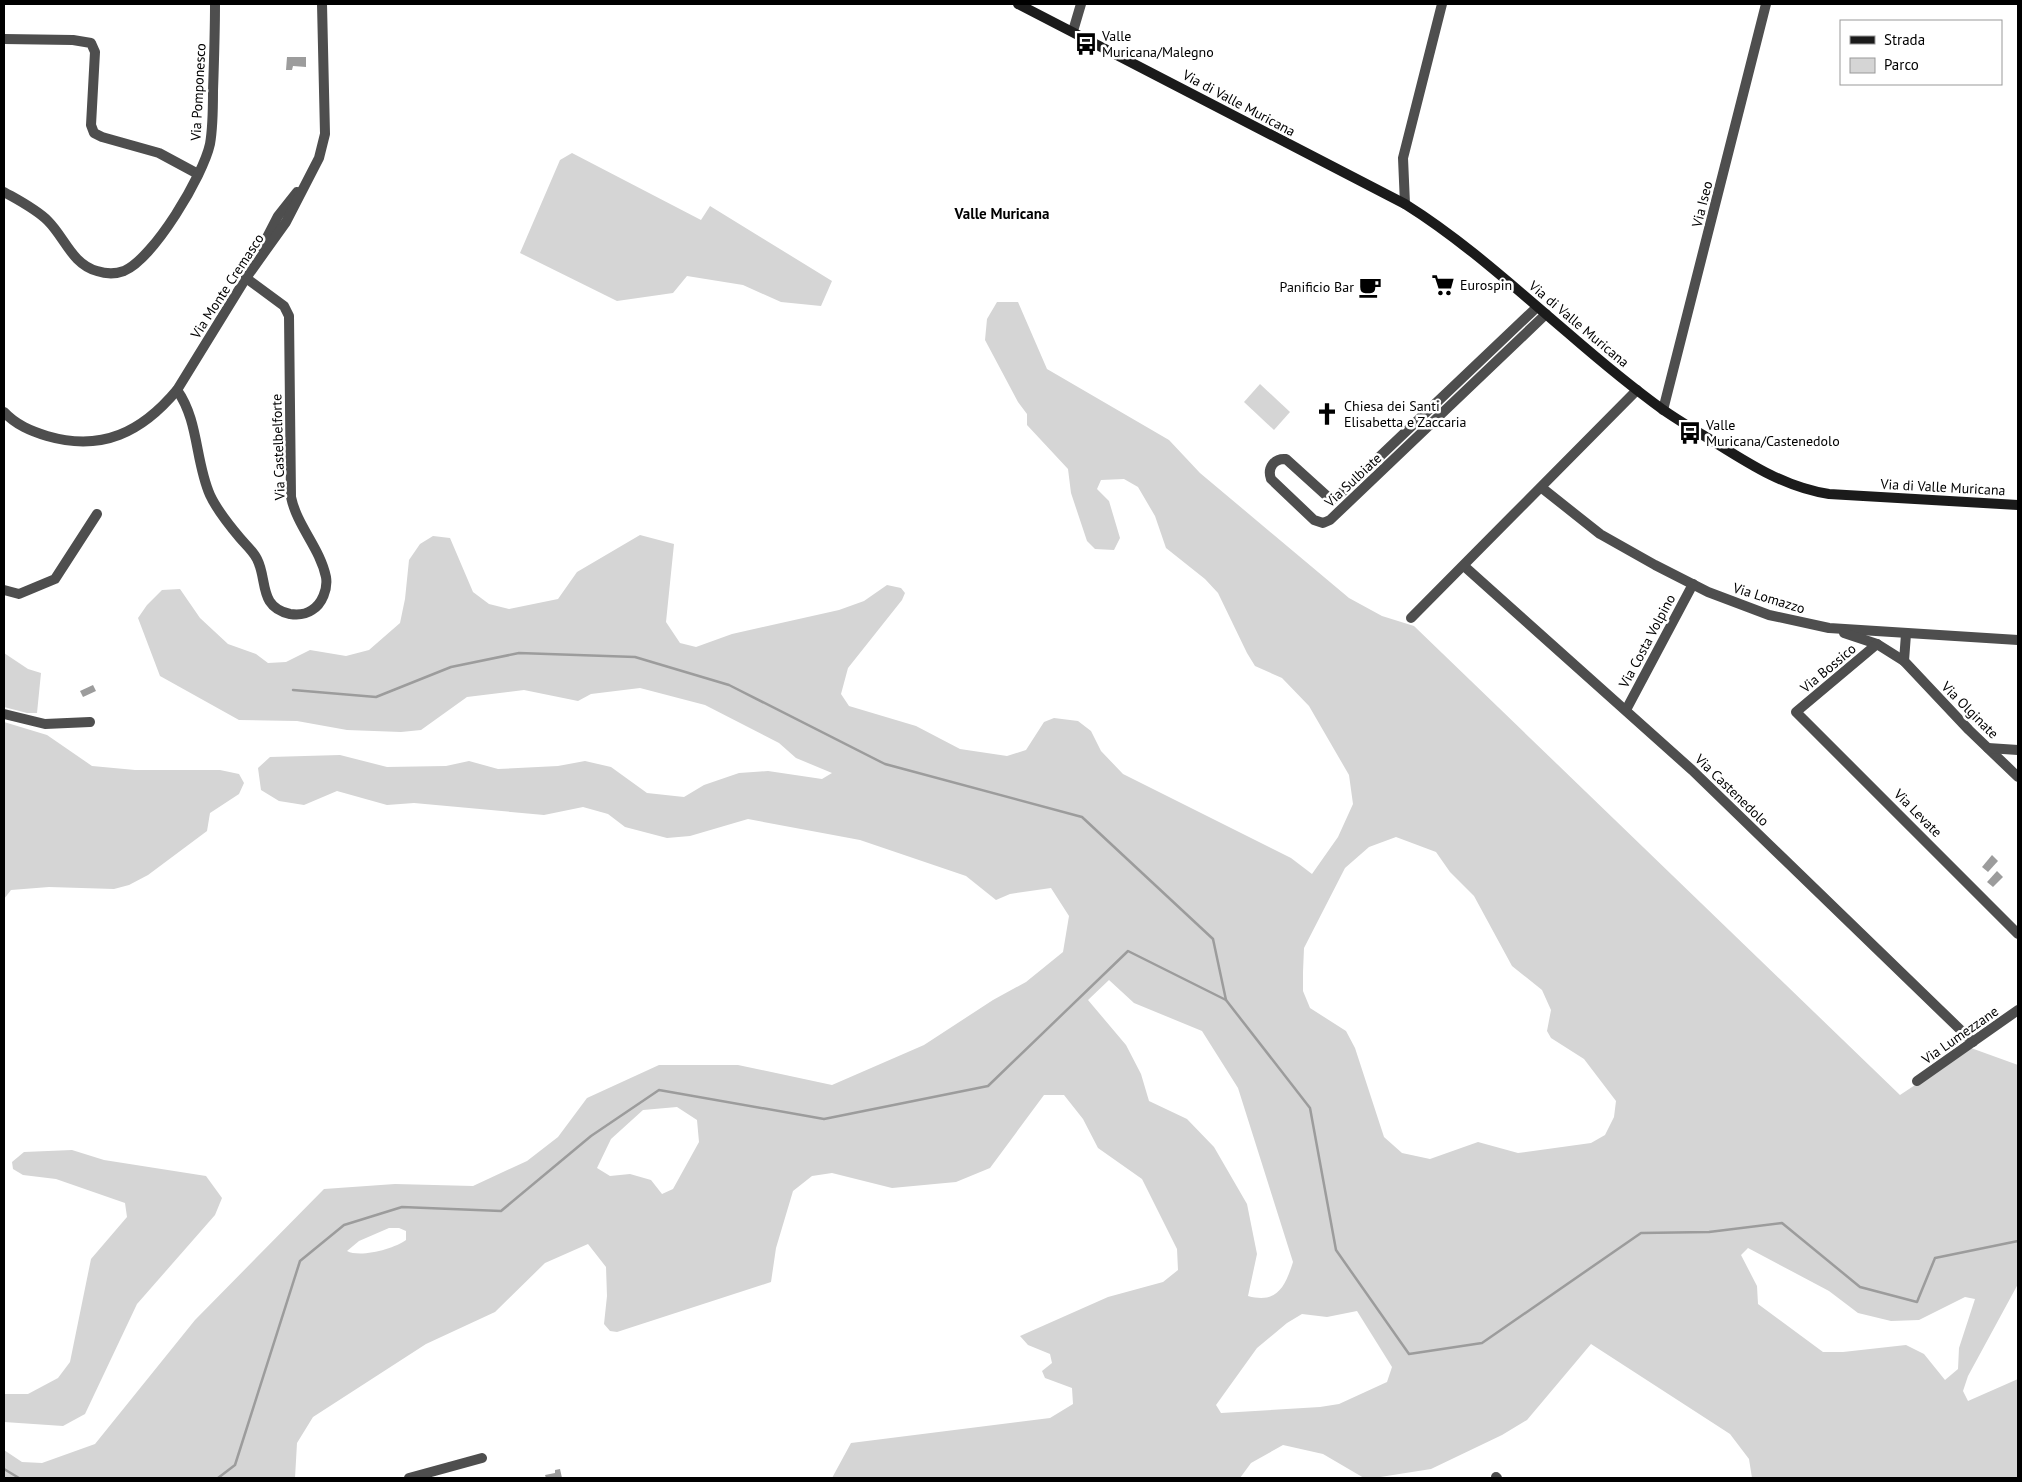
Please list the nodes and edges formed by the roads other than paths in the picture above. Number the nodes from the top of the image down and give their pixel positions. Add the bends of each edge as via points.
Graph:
1 (215, 4) edge
2 (322, 4) edge
3 (1018, 4) edge
4 (1081, 4) edge
5 (1442, 4) edge
6 (1766, 4) edge
7 (1073, 31) junction
8 (4, 39) edge
9 (198, 174) junction
10 (4, 192) edge
11 (1405, 204) junction
12 (246, 278) junction
13 (1537, 307) junction
14 (1546, 314) junction
15 (177, 390) junction
16 (1638, 390) junction
17 (1663, 410) junction
18 (4, 412) edge
19 (1542, 488) junction
20 (2018, 505) edge
21 (97, 514) dead end
22 (1464, 566) junction
23 (1693, 584) junction
24 (4, 590) edge
25 (1411, 618) dead end
26 (1829, 628) junction
27 (1906, 634) junction
28 (2018, 640) edge
29 (1877, 644) junction
30 (1904, 661) junction
31 (1626, 710) junction
32 (1796, 712) joint
33 (4, 714) edge
34 (90, 722) dead end
35 (1988, 748) junction
36 (2018, 750) edge
37 (2018, 777) edge
38 (2018, 934) edge
39 (2018, 1010) edge
40 (1973, 1042) junction
41 (1917, 1081) dead end
42 (482, 1458) dead end
43 (408, 1478) edge

1 - 9 street, Via Pomponesco via 211,135
2 - 12 street, Via Monte Cremasco via 325,134 321,153 308,180 278,216
3 - 7 street, Via di Valle Muricana
4 - 7 street
5 - 11 street via 1403,158
6 - 17 street, Via Iseo
7 - 11 street, Via di Valle Muricana
8 - 9 street via 90,42 95,52 91,125 94,132 159,154
9 - 10 street, Via Pomponesco via 149,249 133,265 113,273 85,266 49,221
11 - 13 street, Via di Valle Muricana via 1464,244
12 - 15 street, Via Monte Cremasco
12 - 15 street, Via Castelbelforte via 284,306 289,316 291,497 326,579 323,597 312,610 305,614 291,614 277,609 269,600 257,559 211,496 186,403
13 - 14 street, Via di Valle Muricana
13 - 14 street, Via Sulbiate via 1338,497 1328,497 1286,459 1279,459 1271,466 1271,479 1314,520 1330,520
14 - 16 street, Via di Valle Muricana
15 - 18 street, Via Monte Cremasco via 141,423 121,435 97,442 68,441 36,432
16 - 17 street, Via di Valle Muricana
16 - 19 street
17 - 20 street, Via di Valle Muricana via 1739,457 1805,490
19 - 22 street
19 - 23 street, Via Lomazzo via 1600,534
21 - 24 street via 55,579 19,594
22 - 25 street
22 - 31 street, Via Castenedolo
23 - 26 street, Via Lomazzo via 1746,608
23 - 31 street, Via Costa Volpino
26 - 27 street, Via Lomazzo
26 - 29 street, Via Olginate
27 - 28 street, Via Lomazzo
27 - 30 street
29 - 30 street, Via Olginate
29 - 32 street, Via Bossico
30 - 35 street, Via Olginate
31 - 40 street, Via Castenedolo
32 - 38 street, Via Levate
33 - 34 street via 45,724
35 - 36 street
35 - 37 street, Via Olginate
39 - 40 street, Via Lumezzane
40 - 41 street, Via Lumezzane
42 - 43 street

